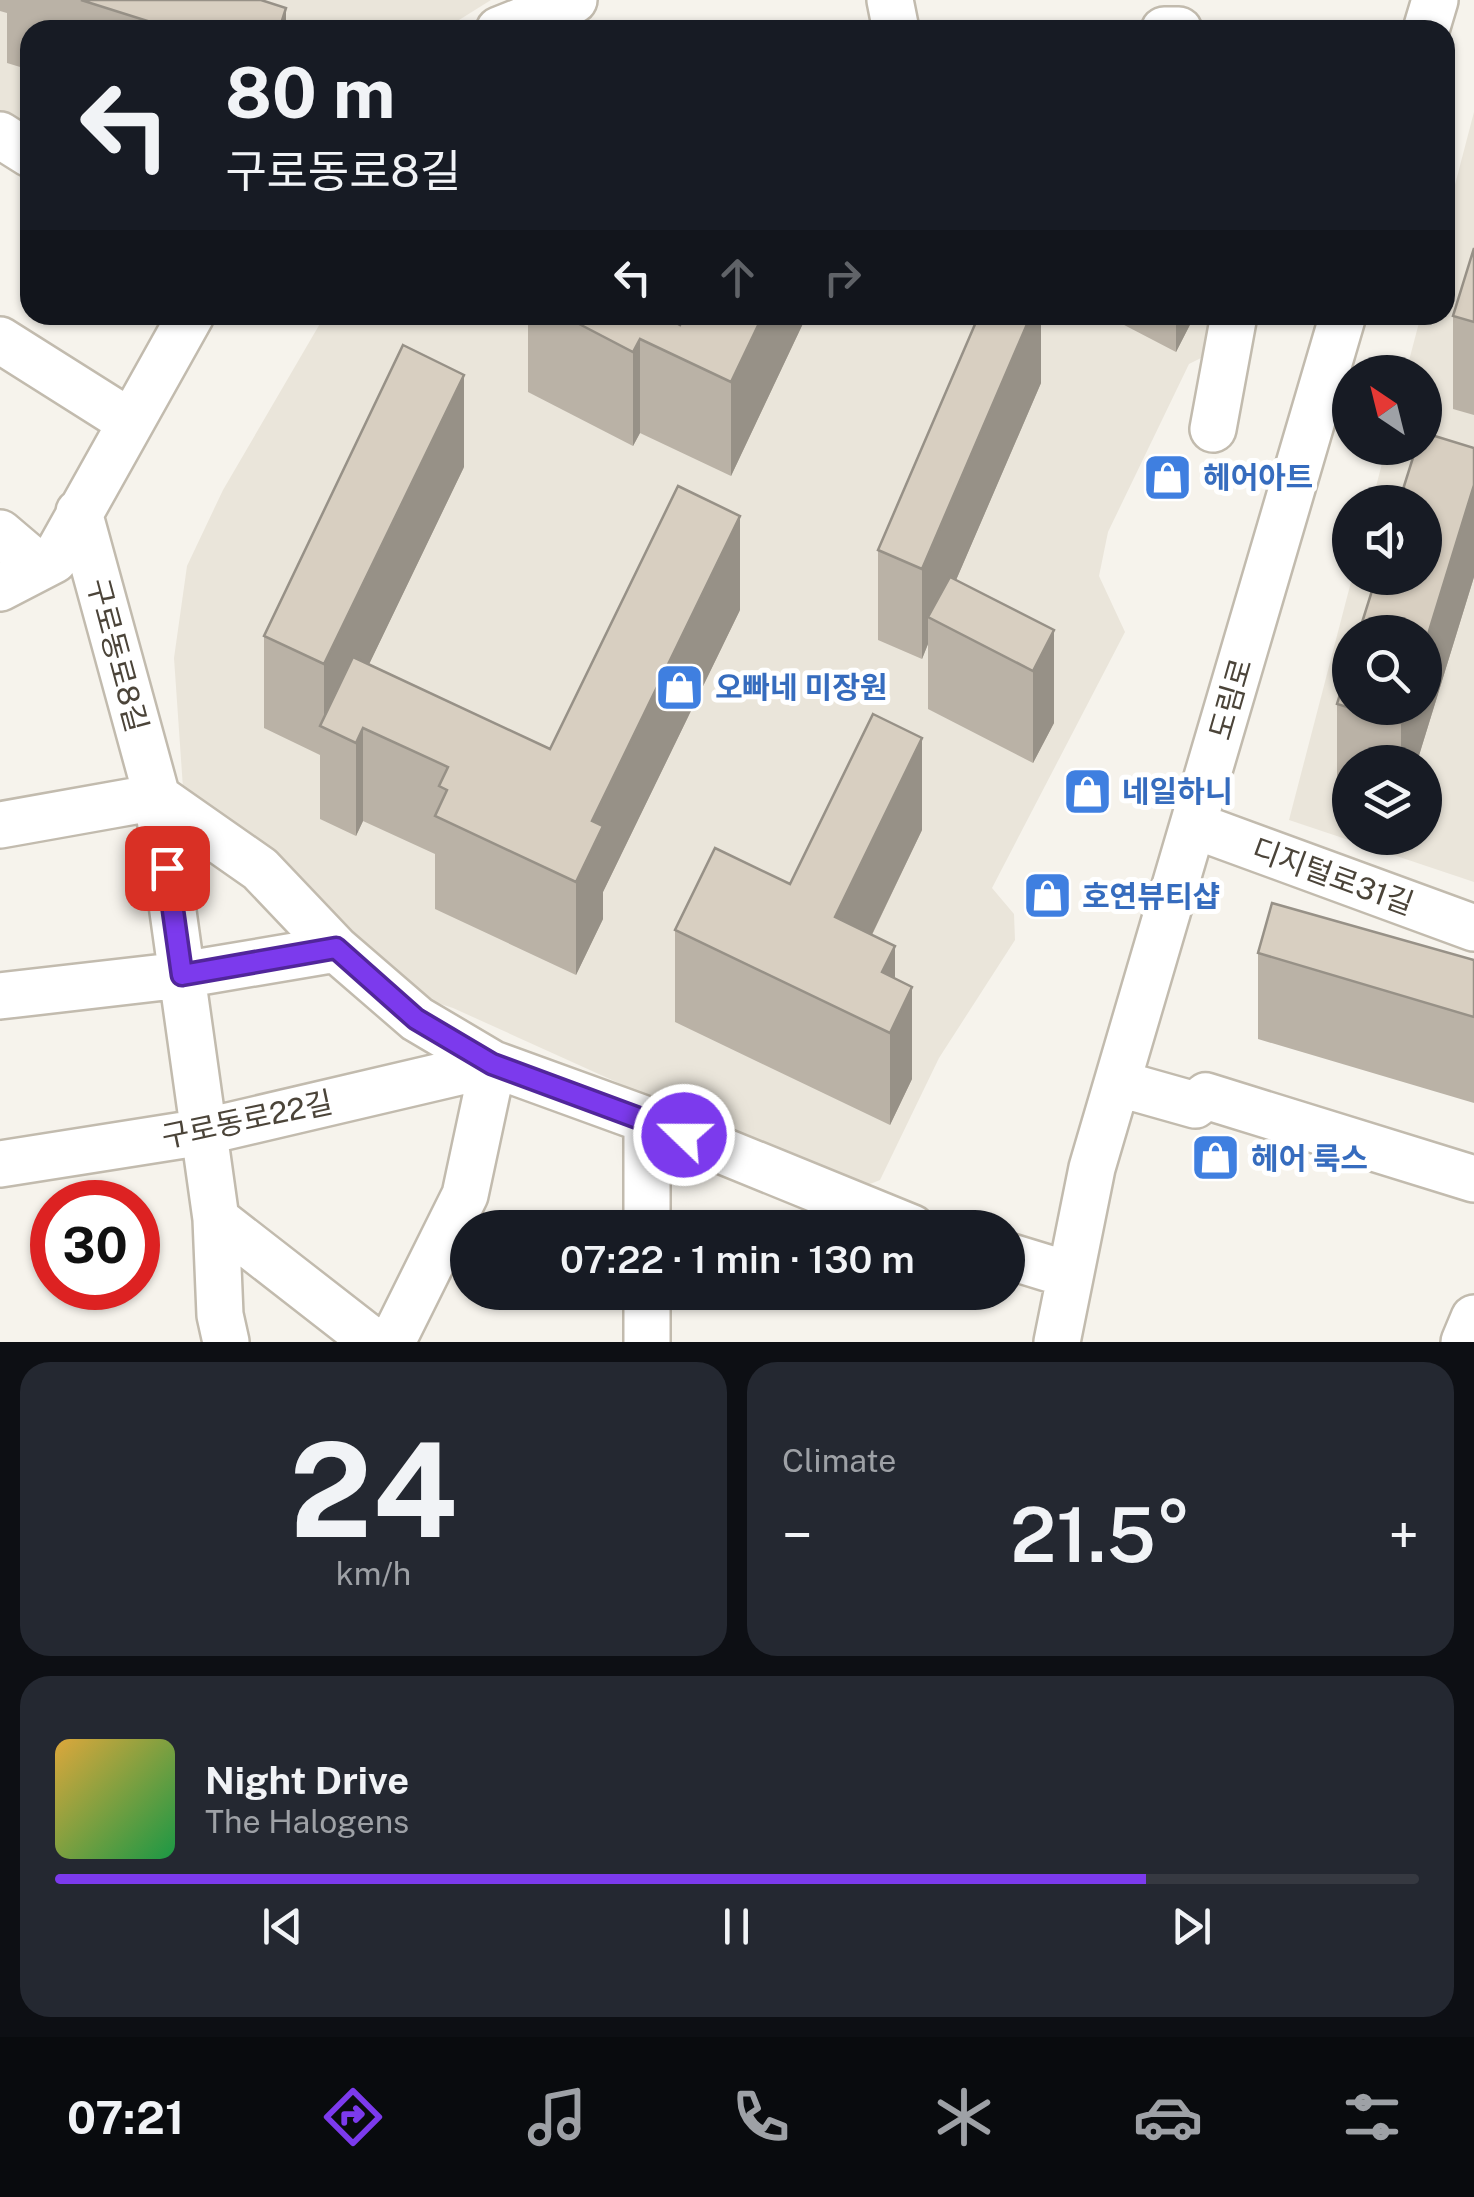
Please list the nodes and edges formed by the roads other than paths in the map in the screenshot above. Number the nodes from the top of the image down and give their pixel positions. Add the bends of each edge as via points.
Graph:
1 (574, 0) edge
2 (499, 18) edge
3 (184, 325) edge
4 (1232, 325) edge
5 (1340, 325) edge
6 (0, 340) edge
7 (130, 422) junction
8 (1213, 428) dead end
9 (79, 512) junction
10 (0, 533) edge
11 (40, 567) junction
12 (0, 588) edge
13 (157, 797) junction
14 (1193, 825) junction
15 (0, 826) edge
16 (1474, 928) edge
17 (336, 948) junction
18 (182, 975) junction
19 (0, 996) edge
20 (492, 1064) junction
21 (1117, 1083) junction
22 (647, 1120) junction
23 (202, 1132) junction
24 (0, 1164) edge
25 (1474, 1179) edge
26 (647, 1210) edge
27 (868, 1210) edge
28 (216, 1218) junction
29 (1025, 1261) edge
30 (1070, 1274) junction
31 (648, 1310) edge
32 (1474, 1318) edge
33 (228, 1336) edge
34 (374, 1342) edge
35 (392, 1342) edge
36 (648, 1342) edge
37 (1056, 1342) edge
38 (1464, 1342) edge

1 - 2 street
3 - 7 street
4 - 8 street
5 - 14 street, 도림로
6 - 7 street
7 - 9 street
9 - 11 street via 54,560
9 - 13 street, 구로동로8길
10 - 11 street
11 - 12 street
13 - 15 street
13 - 17 street via 260,869
13 - 18 street, 구로동로8길
14 - 16 street, 디지털로31길
14 - 21 street, 도림로
17 - 18 street
17 - 20 street via 416,1019
18 - 19 street
18 - 23 street, 구로동로8길
20 - 22 street
20 - 23 street, 구로동로22길
20 - 35 street via 465,1196
21 - 25 street via 1195,1104 1206,1096
21 - 30 street, 도림로
22 - 26 street
22 - 27 street
23 - 24 street, 구로동로22길
23 - 28 street, 구로동로8길
28 - 33 street, 구로동로8길
28 - 34 street
29 - 30 street
30 - 37 street, 도림로
31 - 36 street
32 - 38 street

